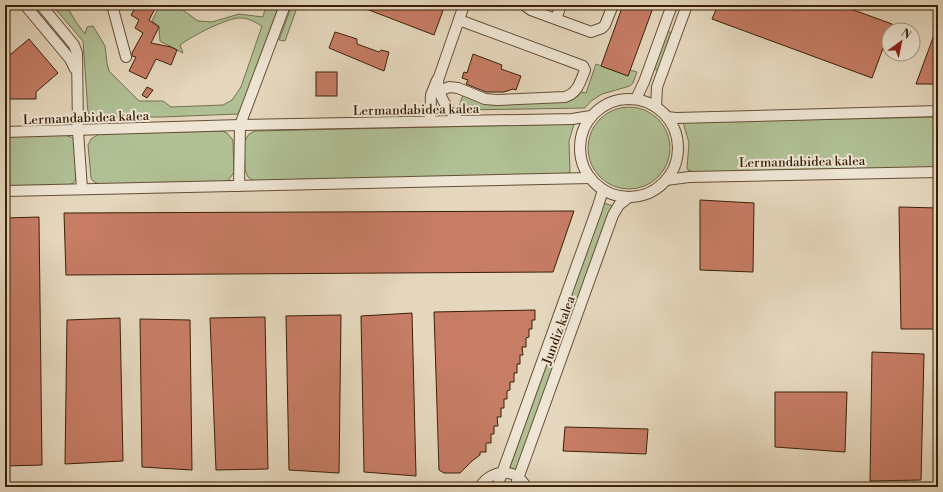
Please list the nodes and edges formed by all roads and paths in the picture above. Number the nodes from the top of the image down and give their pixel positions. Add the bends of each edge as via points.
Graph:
1 (25, 5) edge
2 (41, 5) edge
3 (112, 5) edge
4 (286, 5) edge
5 (464, 5) edge
6 (524, 5) edge
7 (561, 5) edge
8 (613, 5) edge
9 (672, 5) edge
10 (687, 5) edge
11 (556, 19) junction
12 (459, 20) junction
13 (126, 56) dead end
14 (77, 73) junction
15 (440, 73) junction
16 (440, 94) junction
17 (636, 99) junction
18 (656, 107) junction
19 (938, 111) edge
20 (591, 116) junction
21 (667, 117) junction
22 (430, 121) junction
23 (459, 121) junction
24 (240, 125) junction
25 (78, 131) junction
26 (5, 132) edge
27 (938, 172) edge
28 (590, 178) junction
29 (666, 180) junction
30 (239, 186) junction
31 (82, 189) junction
32 (603, 190) junction
33 (5, 191) edge
34 (629, 197) junction
35 (503, 472) junction
36 (517, 482) edge
37 (480, 487) edge
38 (497, 487) edge
39 (526, 487) edge

1 - 14 street via 70,59
2 - 14 street via 74,45 77,53
3 - 13 street
4 - 24 street
5 - 12 street
6 - 11 street
7 - 11 street
8 - 11 street via 605,25 591,32
9 - 17 street
10 - 18 street via 657,87
12 - 15 street
12 - 16 street via 583,66 585,70 578,89 565,97 485,99 449,87
14 - 25 street
15 - 16 street
15 - 22 street via 431,95
16 - 23 street
17 - 18 street
17 - 20 street via 626,98 611,102
18 - 21 street
19 - 21 street
20 - 23 street, Lermandabidea kalea via 572,119
20 - 28 street via 585,125 579,147 582,164
21 - 29 street via 678,142 678,156 674,169
22 - 23 street, Lermandabidea kalea
22 - 24 street, Lermandabidea kalea
24 - 25 street, Lermandabidea kalea
24 - 30 street
25 - 26 street, Lermandabidea kalea
25 - 31 street
27 - 29 street, Lermandabidea kalea via 689,177
28 - 30 street
28 - 32 street
29 - 34 street via 656,190
30 - 31 street
31 - 33 street
32 - 34 street
32 - 35 street, Jundiz kalea
34 - 36 street, Jundiz kalea via 619,205 613,215
35 - 36 street via 509,473
35 - 37 street via 490,476
35 - 38 street, Jundiz kalea
36 - 39 street

